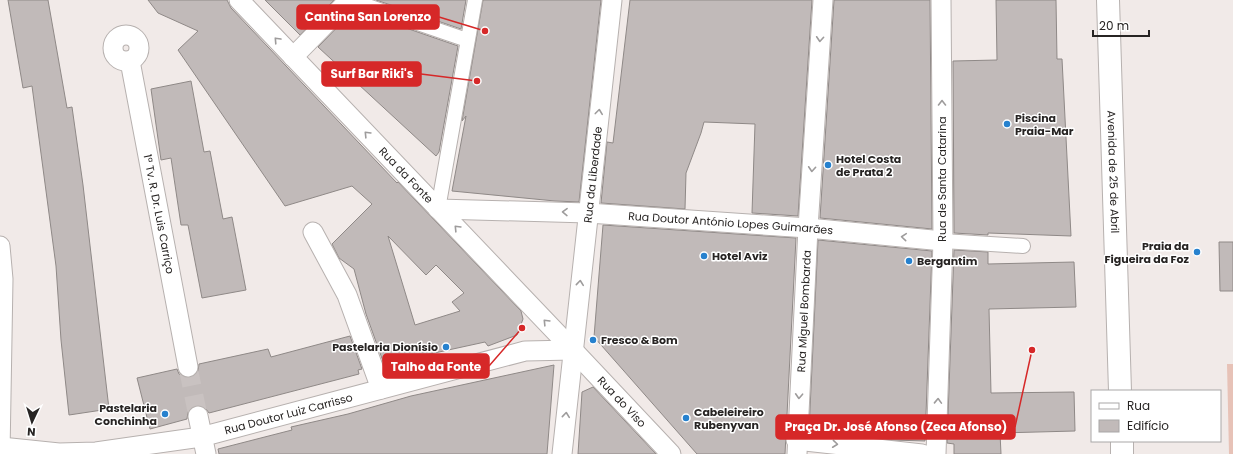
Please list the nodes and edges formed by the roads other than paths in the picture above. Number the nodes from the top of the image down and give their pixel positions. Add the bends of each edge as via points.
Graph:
1 (239, 0) edge
2 (350, 0) edge
3 (475, 0) edge
4 (612, 0) edge
5 (823, 0) edge
6 (941, 0) edge
7 (1108, 0) edge
8 (467, 40) junction
9 (294, 57) junction
10 (130, 61) dead end
11 (438, 209) junction
12 (588, 213) junction
13 (808, 228) junction
14 (313, 232) dead end
15 (943, 241) junction
16 (0, 246) edge
17 (1023, 246) dead end
18 (573, 350) junction
19 (188, 367) tunnel mouth
20 (381, 389) junction
21 (1120, 390) edge
22 (198, 416) tunnel mouth
23 (1122, 442) edge
24 (204, 445) edge
25 (796, 447) edge
26 (1, 450) edge
27 (562, 454) edge
28 (671, 454) edge
29 (922, 454) edge
30 (936, 454) edge
31 (1122, 454) edge

9 -> 1 street, Rua da Fonte
2 - 8 street
2 - 9 street
3 - 8 street
12 -> 4 street, Rua da Liberdade
5 -> 13 street, Rua Miguel Bombarda
15 -> 6 street, Rua de Santa Catarina
7 - 21 main road, Avenida de 25 de Abril
8 - 11 street
11 -> 9 street, Rua da Fonte
10 - 19 street, 1ª Tv. R. Dr. Luis Carriço
12 -> 11 street, Rua Doutor António Lopes Guimarães
18 -> 11 street, Rua da Fonte
12 - 13 street, Rua Doutor António Lopes Guimarães
18 -> 12 street, Rua da Liberdade
15 -> 13 street, Rua Doutor António Lopes Guimarães
13 -> 25 street, Rua Miguel Bombarda
14 - 20 street via 347,295
15 - 17 street, Rua Doutor António Lopes Guimarães
30 -> 15 street, Rua de Santa Catarina
16 - 26 street
18 - 20 street, Rua Doutor Luiz Carrisso via 529,350
27 -> 18 street, Rua da Liberdade
18 - 28 street, Rua do Viso
20 - 24 street, Rua Doutor Luiz Carrisso
22 - 24 street
23 - 31 main road
24 - 26 street, Rua Doutor Luiz Carrisso via 59,454
25 -> 29 street

